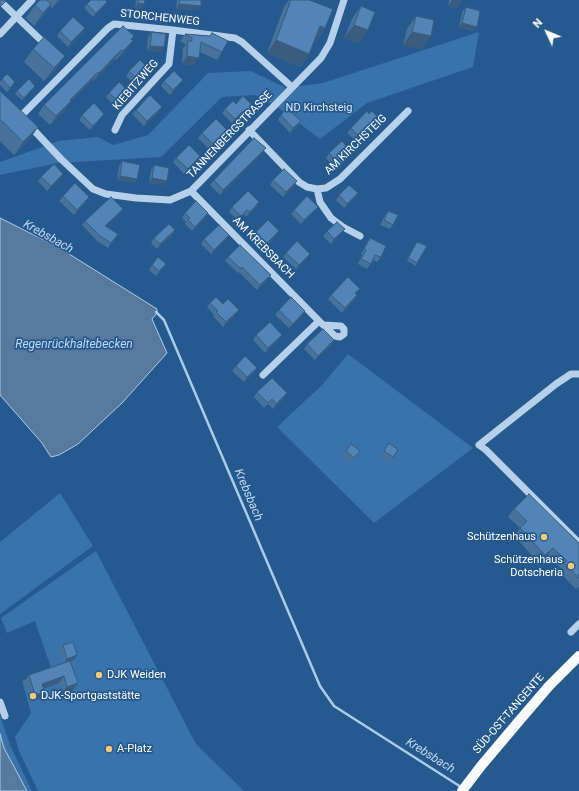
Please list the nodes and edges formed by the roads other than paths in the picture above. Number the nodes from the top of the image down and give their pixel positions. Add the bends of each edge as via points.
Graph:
1 (32, 0) edge
2 (344, 0) edge
3 (0, 2) edge
4 (16, 17) junction
5 (173, 30) junction
6 (0, 34) edge
7 (53, 52) edge
8 (292, 87) junction
9 (408, 111) dead end
10 (18, 113) joint
11 (115, 130) dead end
12 (249, 130) junction
13 (317, 189) junction
14 (191, 191) junction
15 (360, 236) dead end
16 (579, 374) edge
17 (263, 375) dead end
18 (579, 543) edge
19 (579, 624) edge
20 (571, 632) dead end
21 (579, 656) edge
22 (0, 702) edge
23 (5, 716) dead end
24 (462, 791) edge

1 - 4 street
2 - 8 street, TANNENBERGSTRASSE via 330,43 321,58
3 - 4 street
4 - 6 street
4 - 7 street
5 - 8 street, STORCHENWEG via 235,38
5 - 10 street, STORCHENWEG via 114,24 66,65
5 - 11 street, KIEBITZWEG via 169,64 122,115
8 - 12 street, TANNENBERGSTRASSE
9 - 13 street, AM KIRCHSTEIG via 340,179 326,188
10 - 14 street, TANNENBERGSTRASSE via 92,189 106,194 170,200
12 - 13 street via 299,182
12 - 14 street, TANNENBERGSTRASSE
13 - 15 street via 320,202 331,218
14 - 17 street, AM KREBSBACH via 321,323
16 - 18 street via 571,374 556,384 479,444
19 - 20 street
21 - 24 main road, SÜD-OST-TANGENTE via 549,686
22 - 23 street

